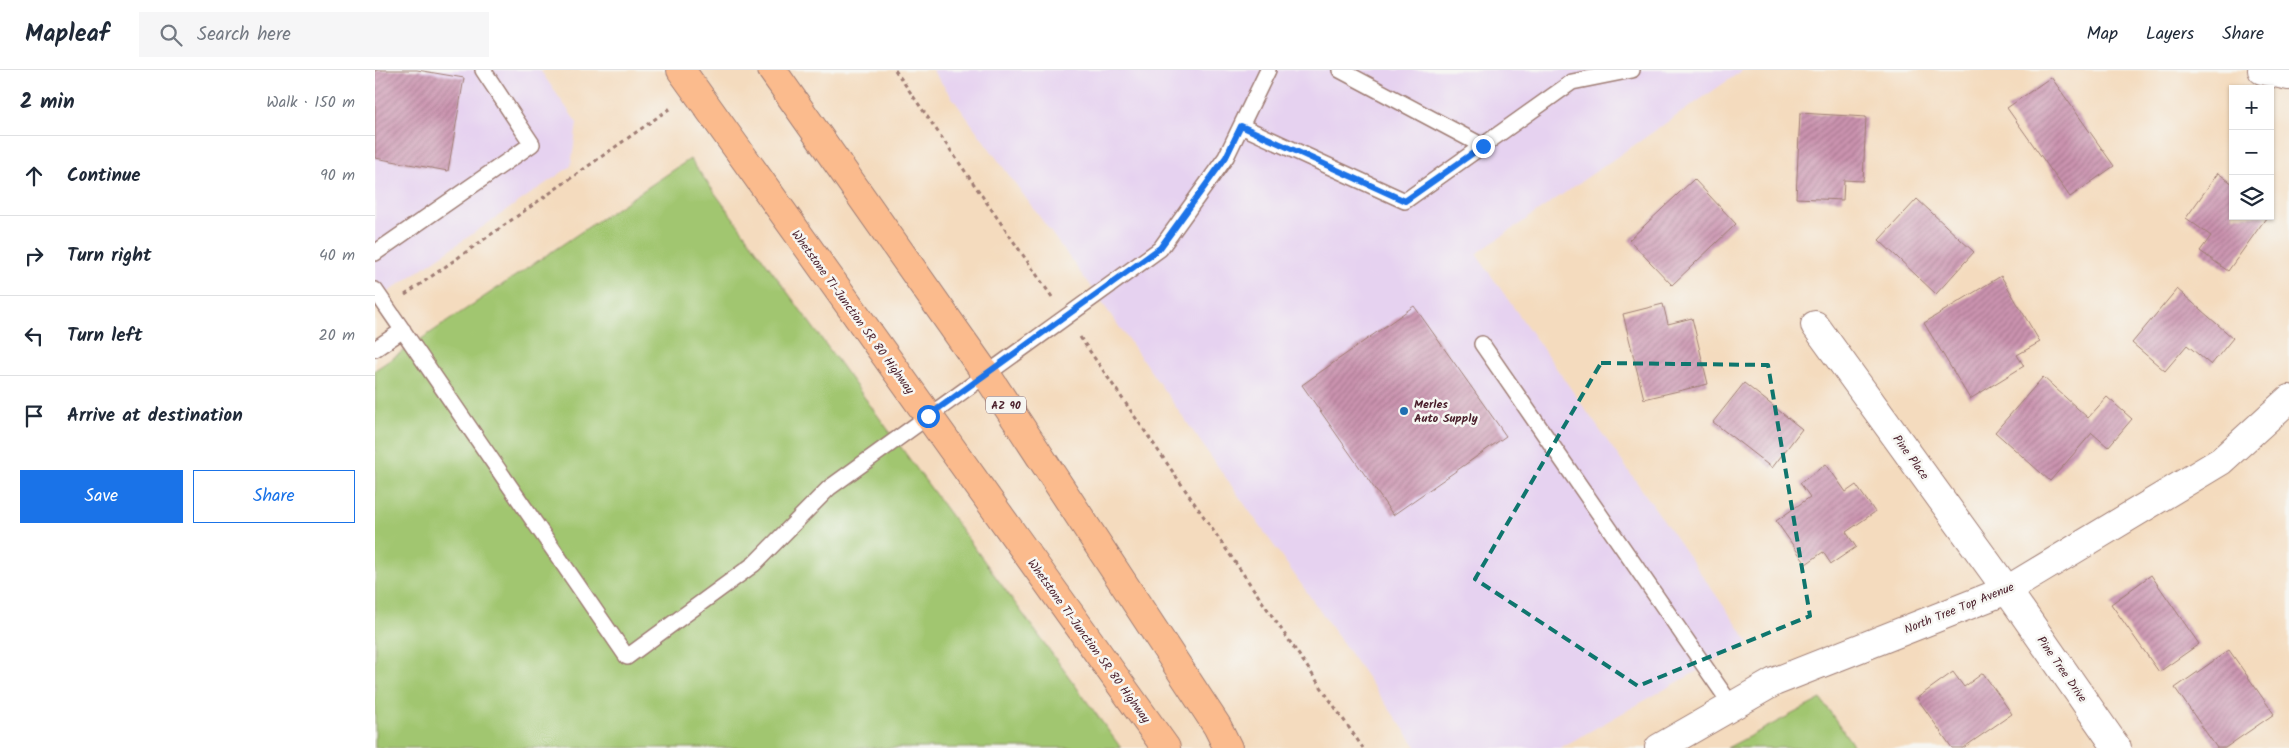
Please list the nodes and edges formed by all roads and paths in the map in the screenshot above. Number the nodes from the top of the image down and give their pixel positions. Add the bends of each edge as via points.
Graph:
1 (483, 70) edge
2 (772, 70) edge
3 (895, 70) edge
4 (1268, 70) edge
5 (1340, 70) edge
6 (1632, 70) edge
7 (2262, 70) edge
8 (2289, 76) edge
9 (688, 80) edge
10 (1241, 126) junction
11 (1483, 146) junction
12 (375, 253) edge
13 (375, 290) edge
14 (388, 307) junction
15 (1066, 317) junction
16 (1815, 325) dead end
17 (403, 330) junction
18 (1481, 344) dead end
19 (375, 349) edge
20 (986, 374) junction
21 (2289, 399) edge
22 (928, 416) junction
23 (2007, 590) junction
24 (1732, 706) junction
25 (1167, 748) edge
26 (1228, 748) edge
27 (1363, 748) edge
28 (1659, 748) edge
29 (2117, 748) edge

1 - 12 lane via 532,144
2 - 20 highway, AZ 90
3 - 15 path
4 - 10 lane
5 - 11 lane
6 - 11 lane via 1572,82
7 - 8 street
9 - 14 path
9 - 22 highway, Whetstone TI-Junction SR 80 Highway
10 - 11 lane via 1405,201
10 - 15 lane via 1226,157 1160,248
13 - 14 lane
14 - 17 lane
15 - 20 lane
15 - 27 path
16 - 23 street, Pine Place
17 - 19 lane
17 - 22 lane via 627,656 754,564 829,488
18 - 24 lane
20 - 22 lane
20 - 26 highway, AZ 90 via 1217,726
21 - 23 street, North Tree Top Avenue via 2221,461
22 - 25 highway, Whetstone TI-Junction SR 80 Highway
23 - 24 street, North Tree Top Avenue via 1774,682
23 - 29 street, Pine Tree Drive
24 - 28 street, North Tree Top Avenue

